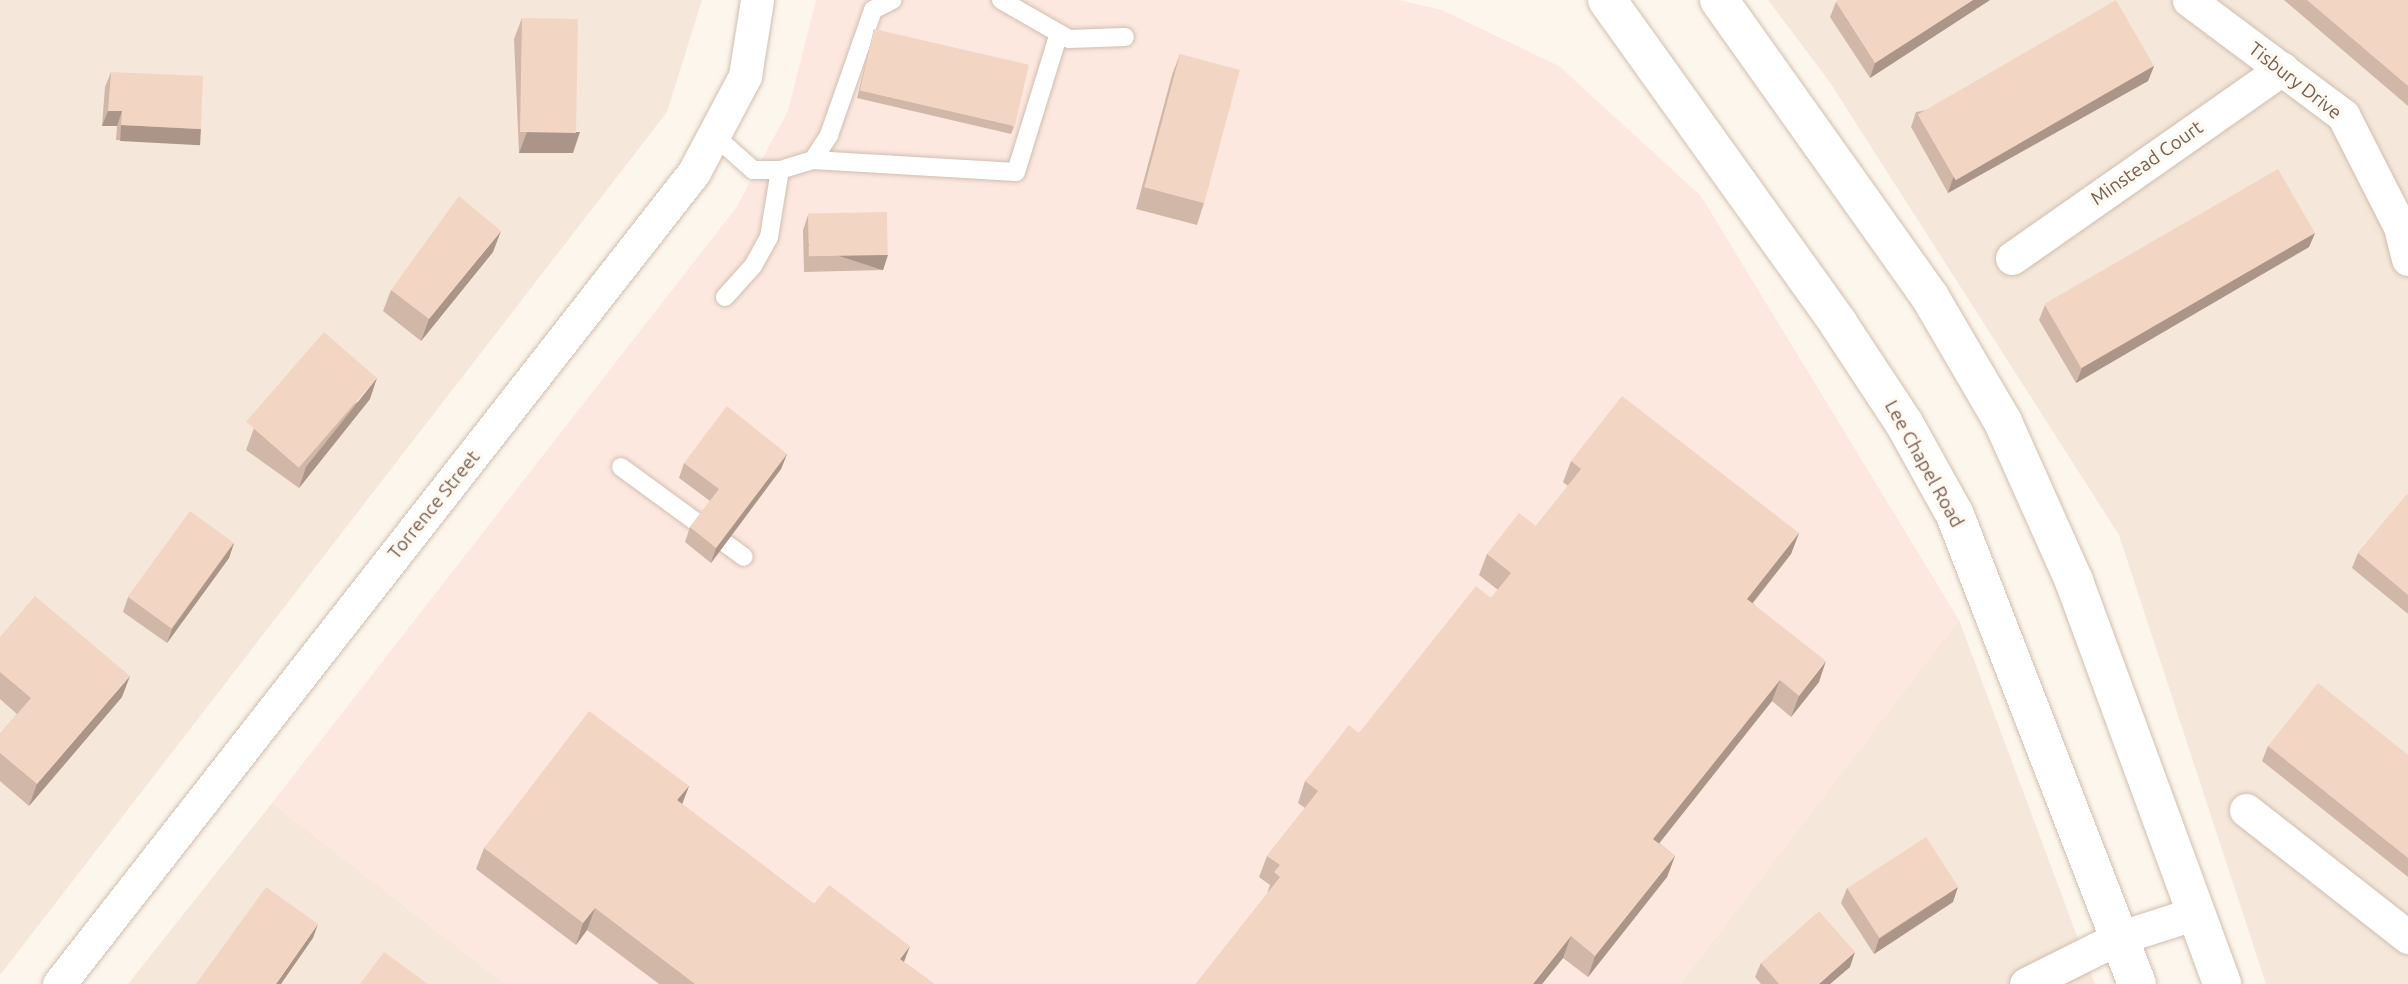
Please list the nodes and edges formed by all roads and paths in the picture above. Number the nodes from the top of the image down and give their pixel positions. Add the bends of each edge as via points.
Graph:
1 (757, 0) edge
2 (892, 0) edge
3 (1001, 0) edge
4 (1606, 0) edge
5 (1719, 0) edge
6 (2189, 0) edge
7 (1027, 7) edge
8 (1059, 33) junction
9 (1125, 37) dead end
10 (2282, 69) junction
11 (715, 136) junction
12 (813, 160) junction
13 (780, 170) junction
14 (2012, 258) dead end
15 (2408, 259) edge
16 (725, 297) dead end
17 (621, 467) dead end
18 (744, 557) dead end
19 (2246, 810) dead end
20 (2196, 913) junction
21 (2408, 937) edge
22 (2118, 938) junction
23 (61, 983) edge
24 (2026, 984) edge
25 (2137, 984) edge
26 (2222, 984) edge

1 - 11 street, Torrence Street via 745,76
2 - 12 lane via 873,10 829,135
3 - 7 lane
4 - 22 main road, Lee Chapel Road via 1838,323 1904,423 1955,515
5 - 20 main road via 1930,297 2003,422 2074,581
6 - 10 street, Tisbury Drive
7 - 8 lane
8 - 9 lane via 1069,39
8 - 12 lane via 1016,172
10 - 14 street, Minstead Court
10 - 15 street, Tisbury Drive via 2343,115 2400,227
11 - 13 lane via 753,170
11 - 23 street, Torrence Street via 694,172 540,374 256,726
12 - 13 lane
13 - 16 lane via 769,237 753,266
17 - 18 lane
19 - 21 street
20 - 22 street
20 - 26 main road
22 - 24 street
22 - 25 main road, Lee Chapel Road

